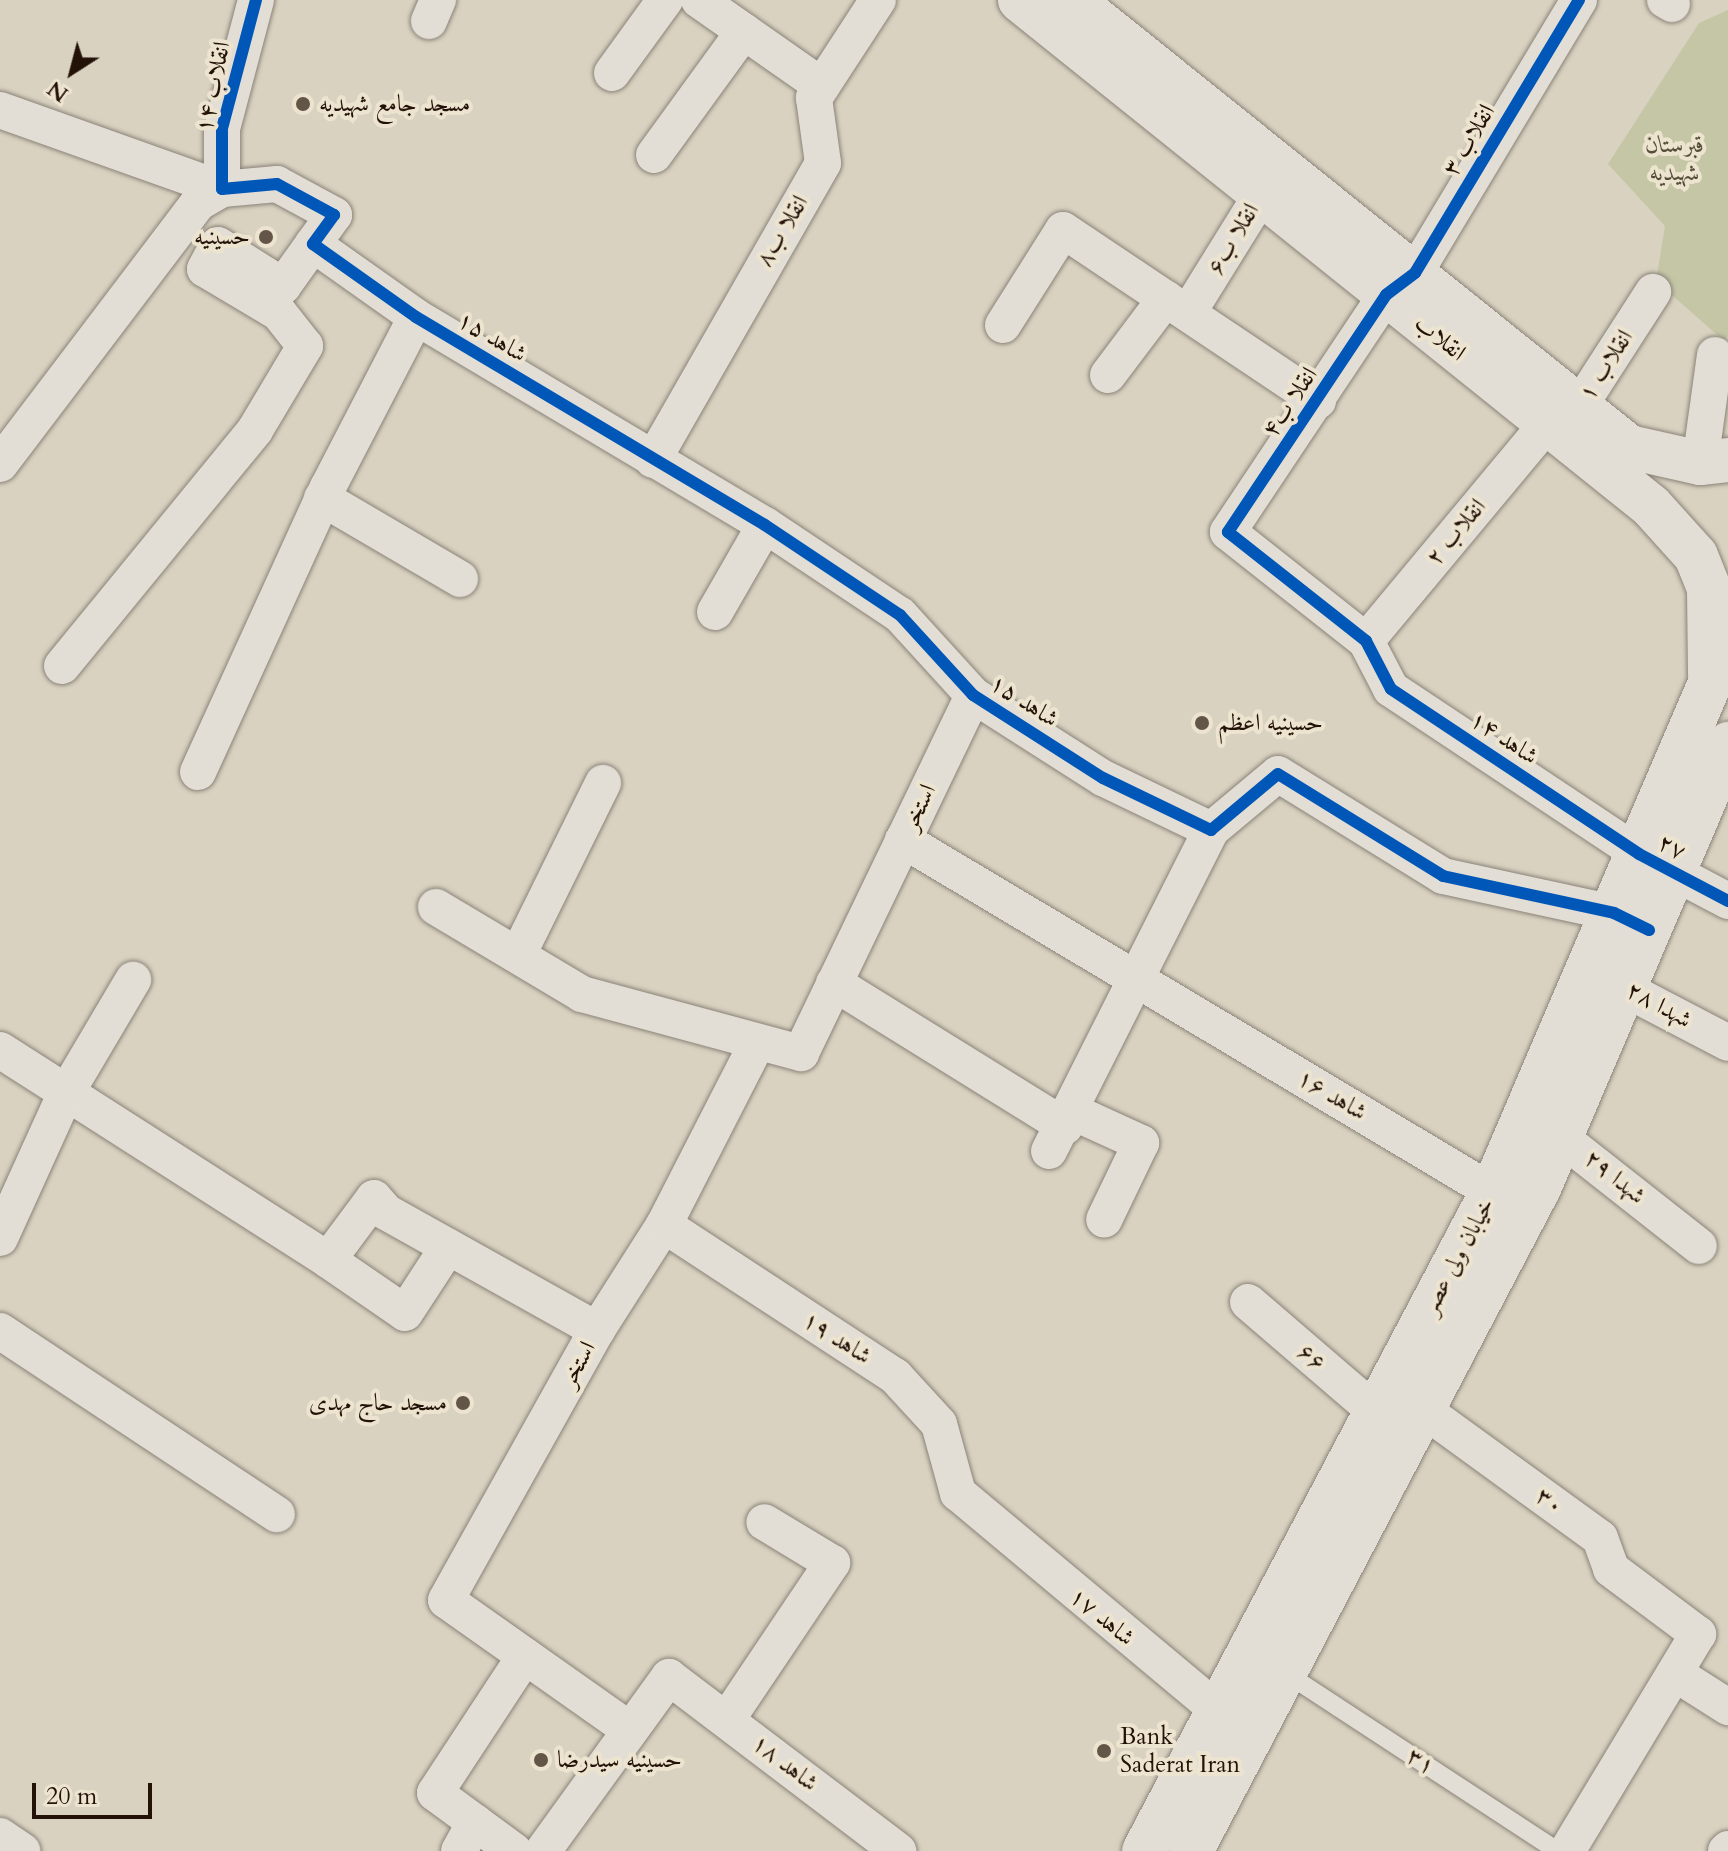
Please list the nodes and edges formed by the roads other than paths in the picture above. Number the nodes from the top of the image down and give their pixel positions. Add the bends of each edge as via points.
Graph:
1 (256, 0) edge
2 (665, 0) edge
3 (699, 0) edge
4 (878, 0) edge
5 (1020, 0) edge
6 (1579, 0) edge
7 (1095, 7) edge
8 (744, 31) junction
9 (612, 73) dead end
10 (822, 86) junction
11 (0, 110) edge
12 (654, 155) dead end
13 (1270, 179) junction
14 (222, 189) junction
15 (313, 244) junction
16 (1400, 284) junction
17 (1653, 292) dead end
18 (1177, 306) junction
19 (416, 317) junction
20 (1003, 325) dead end
21 (1715, 355) dead end
22 (1108, 375) dead end
23 (1318, 401) junction
24 (1563, 416) junction
25 (653, 460) junction
26 (1714, 461) edge
27 (0, 464) edge
28 (322, 498) junction
29 (765, 525) junction
30 (460, 579) dead end
31 (715, 612) dead end
32 (1366, 641) junction
33 (1728, 641) edge
34 (62, 666) dead end
35 (1719, 691) edge
36 (973, 695) junction
37 (1728, 744) edge
38 (198, 772) dead end
39 (603, 783) dead end
40 (1211, 830) junction
41 (903, 840) junction
42 (1656, 864) junction
43 (1728, 901) edge
44 (436, 907) dead end
45 (1631, 921) junction
46 (518, 955) junction
47 (1607, 978) junction
48 (133, 980) dead end
49 (1137, 980) junction
50 (834, 983) junction
51 (757, 1043) junction
52 (1728, 1043) edge
53 (0, 1050) edge
54 (65, 1095) junction
55 (1544, 1124) junction
56 (1062, 1130) junction
57 (1509, 1201) junction
58 (1104, 1220) dead end
59 (664, 1225) junction
60 (0, 1238) edge
61 (1699, 1246) dead end
62 (448, 1247) junction
63 (328, 1260) junction
64 (1248, 1302) dead end
65 (597, 1330) junction
66 (0, 1331) edge
67 (1421, 1408) junction
68 (1376, 1412) junction
69 (958, 1493) joint
70 (277, 1514) dead end
71 (764, 1522) dead end
72 (525, 1656) junction
73 (1284, 1672) junction
74 (1676, 1674) junction
75 (1728, 1707) edge
76 (728, 1718) junction
77 (1234, 1724) junction
78 (630, 1730) junction
79 (0, 1836) edge
80 (467, 1837) edge
81 (1179, 1844) edge
82 (22, 1851) edge
83 (514, 1851) edge
84 (543, 1851) edge
85 (898, 1851) edge
86 (1558, 1851) edge
87 (1567, 1851) edge

1 - 14 street, انقلاب ۱۴ via 222,129
2 - 9 street
3 - 8 street
4 - 10 street, انقلا ب۸
5 - 13 main road, انقلاب
6 - 16 street, انقلاب ۳
7 - 13 main road, انقلاب
8 - 10 street
8 - 12 street
10 - 25 street, انقلا ب۸ via 814,98 823,163
11 - 14 street
13 - 16 main road, انقلاب
13 - 18 street, انقلا ب۶
14 - 15 street via 277,184 334,215
14 - 27 street via 198,203
15 - 19 street
15 - 34 street via 283,286 218,245 205,269 279,313 305,346 255,430
16 - 23 street, انقلا ب۴
16 - 24 main road, انقلاب
17 - 24 street, انقلاب ۱
18 - 20 street via 1063,230
18 - 22 street, انقلا ب۶
18 - 23 street
19 - 25 street, شاهد ۱۵
19 - 28 street
21 - 26 street
23 - 32 street, انقلا ب۴ via 1228,532
24 - 26 main road, انقلاب via 1629,447
24 - 32 street, انقلاب ۲
24 - 35 main road, انقلاب via 1696,556 1709,589
25 - 29 street, شاهد ۱۵
28 - 30 street
28 - 38 street
29 - 31 street
29 - 36 street, شاهد ۱۵ via 900,615
32 - 42 street, شاهد ۱۴ via 1391,689
33 - 35 main road, خیابان ولی عصر
35 - 42 main road, خیابان ولی عصر
36 - 40 street, شاهد ۱۵ via 1103,778
36 - 41 street, استخر
37 - 42 main road, خیابان ولی عصر
39 - 46 street
40 - 45 street via 1278,774 1443,876
40 - 49 street
41 - 49 street, شاهد ۱۶
41 - 50 street, استخر
42 - 43 street, ۲۷
42 - 45 main road, خیابان ولی عصر
44 - 46 street, استخر
45 - 47 main road, خیابان ولی عصر
46 - 51 street, استخر via 582,994
47 - 52 street, شهدا ۲۸
47 - 55 main road, خیابان ولی عصر
48 - 54 street
49 - 56 street
49 - 57 street, شاهد ۱۶
50 - 51 street, استخر via 801,1053
50 - 56 street
51 - 59 street, استخر
53 - 54 street
54 - 60 street
54 - 63 street
55 - 57 main road, خیابان ولی عصر
55 - 61 street, شهدا ۲۹
56 - 58 street via 1141,1143
57 - 67 main road, خیابان ولی عصر
57 - 68 main road, خیابان ولی عصر
59 - 65 street, استخر
59 - 69 street, شاهد ۱۹ via 895,1376 939,1424
62 - 63 street via 386,1212 374,1198
62 - 63 street via 405,1313
62 - 65 street
64 - 68 street, ۶۶
65 - 72 street, استخر via 446,1600
66 - 70 street
67 - 68 street
67 - 73 main road, خیابان ولی عصر
67 - 74 street, ۳۰ via 1600,1538 1611,1569 1698,1634
68 - 77 main road, خیابان ولی عصر
69 - 77 street, شاهد ۱۷
71 - 76 street via 832,1563
72 - 78 street, استخر
72 - 80 street via 435,1793
73 - 77 main road, خیابان ولی عصر
73 - 86 lane, ۳۱
74 - 75 street
74 - 87 street
76 - 78 street, شاهد ۱۸ via 669,1677
76 - 85 street, شاهد ۱۸
77 - 81 main road, خیابان ولی عصر
78 - 84 street
79 - 82 street
80 - 83 street

